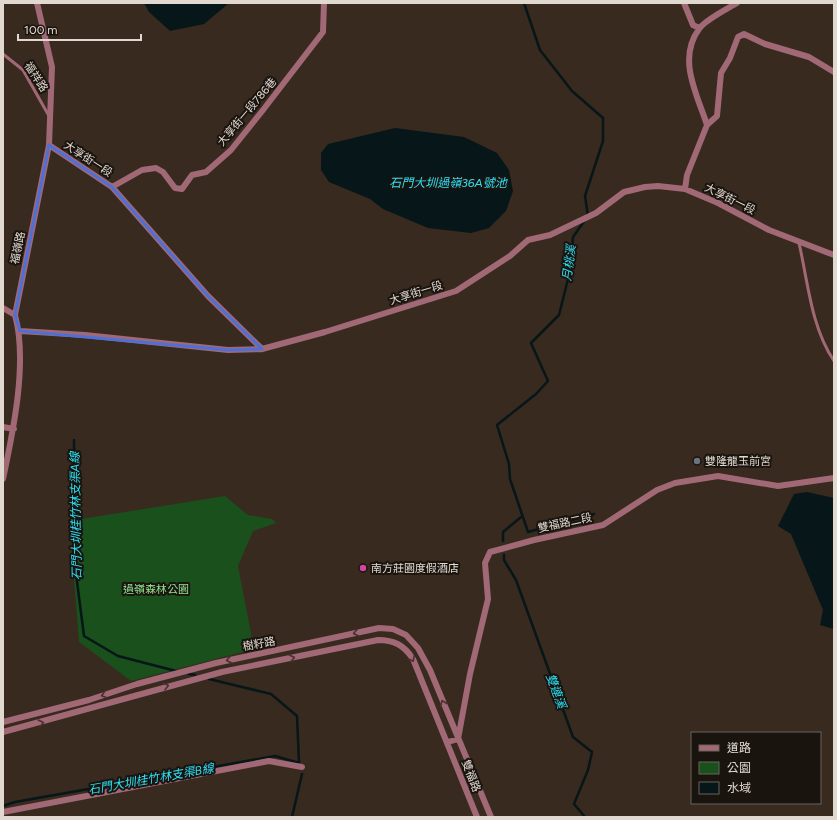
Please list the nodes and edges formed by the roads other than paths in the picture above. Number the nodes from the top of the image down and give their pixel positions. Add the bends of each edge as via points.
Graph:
1 (38, 3) edge
2 (324, 3) edge
3 (684, 3) edge
4 (737, 3) edge
5 (700, 28) junction
6 (3, 54) edge
7 (834, 72) edge
8 (49, 116) junction
9 (707, 125) junction
10 (49, 145) junction
11 (112, 186) junction
12 (685, 189) junction
13 (799, 242) junction
14 (834, 254) edge
15 (3, 308) edge
16 (15, 315) junction
17 (20, 331) junction
18 (262, 349) junction
19 (834, 361) edge
20 (3, 428) edge
21 (14, 429) junction
22 (834, 478) edge
23 (3, 479) edge
24 (3, 722) edge
25 (3, 732) edge
26 (458, 739) junction
27 (448, 742) junction
28 (302, 766) dead end
29 (3, 812) edge
30 (477, 817) edge
31 (491, 817) edge

1 - 8 street, 福嶺路 via 52,67
2 - 11 street, 大享街一段786巷 via 323,32 231,150 206,172 192,175 182,189 175,188 163,172 156,168 142,170
3 - 5 street via 693,25
4 - 5 street
5 - 9 street via 689,48 689,70
6 - 8 lane, 福祥路 via 24,70
7 - 9 street via 809,57 765,44 744,34 738,36 721,73 717,116
8 - 10 street, 福嶺路
9 - 12 street via 687,175
10 - 11 street, 大享街一段
10 - 16 street, 福嶺路
11 - 18 street, 大享街一段 via 208,296
12 - 13 street, 大享街一段
12 - 18 street, 大享街一段 via 658,186 632,189 617,196 596,213 522,244 510,256 456,291
13 - 14 street, 大享街一段
13 - 19 lane via 814,314 825,348
15 - 16 street
16 - 17 street, 福嶺路
17 - 18 street, 大享街一段 via 228,350
17 - 21 street, 福嶺路 via 19,383
20 - 21 street
21 - 23 street, 福嶺路
22 - 26 street, 雙福路二段 via 778,486 718,476 675,483 657,490 603,525 490,552 485,563 488,599
26 -> 24 street, 樹籽路 via 430,670 416,645 406,635 393,629 379,628 216,663
25 -> 27 street, 樹籽路 via 222,672 378,640 390,640 404,648 413,660
26 - 27 street
26 - 31 street, 樹籽路
27 - 30 street, 雙福路
28 - 29 street via 269,761

